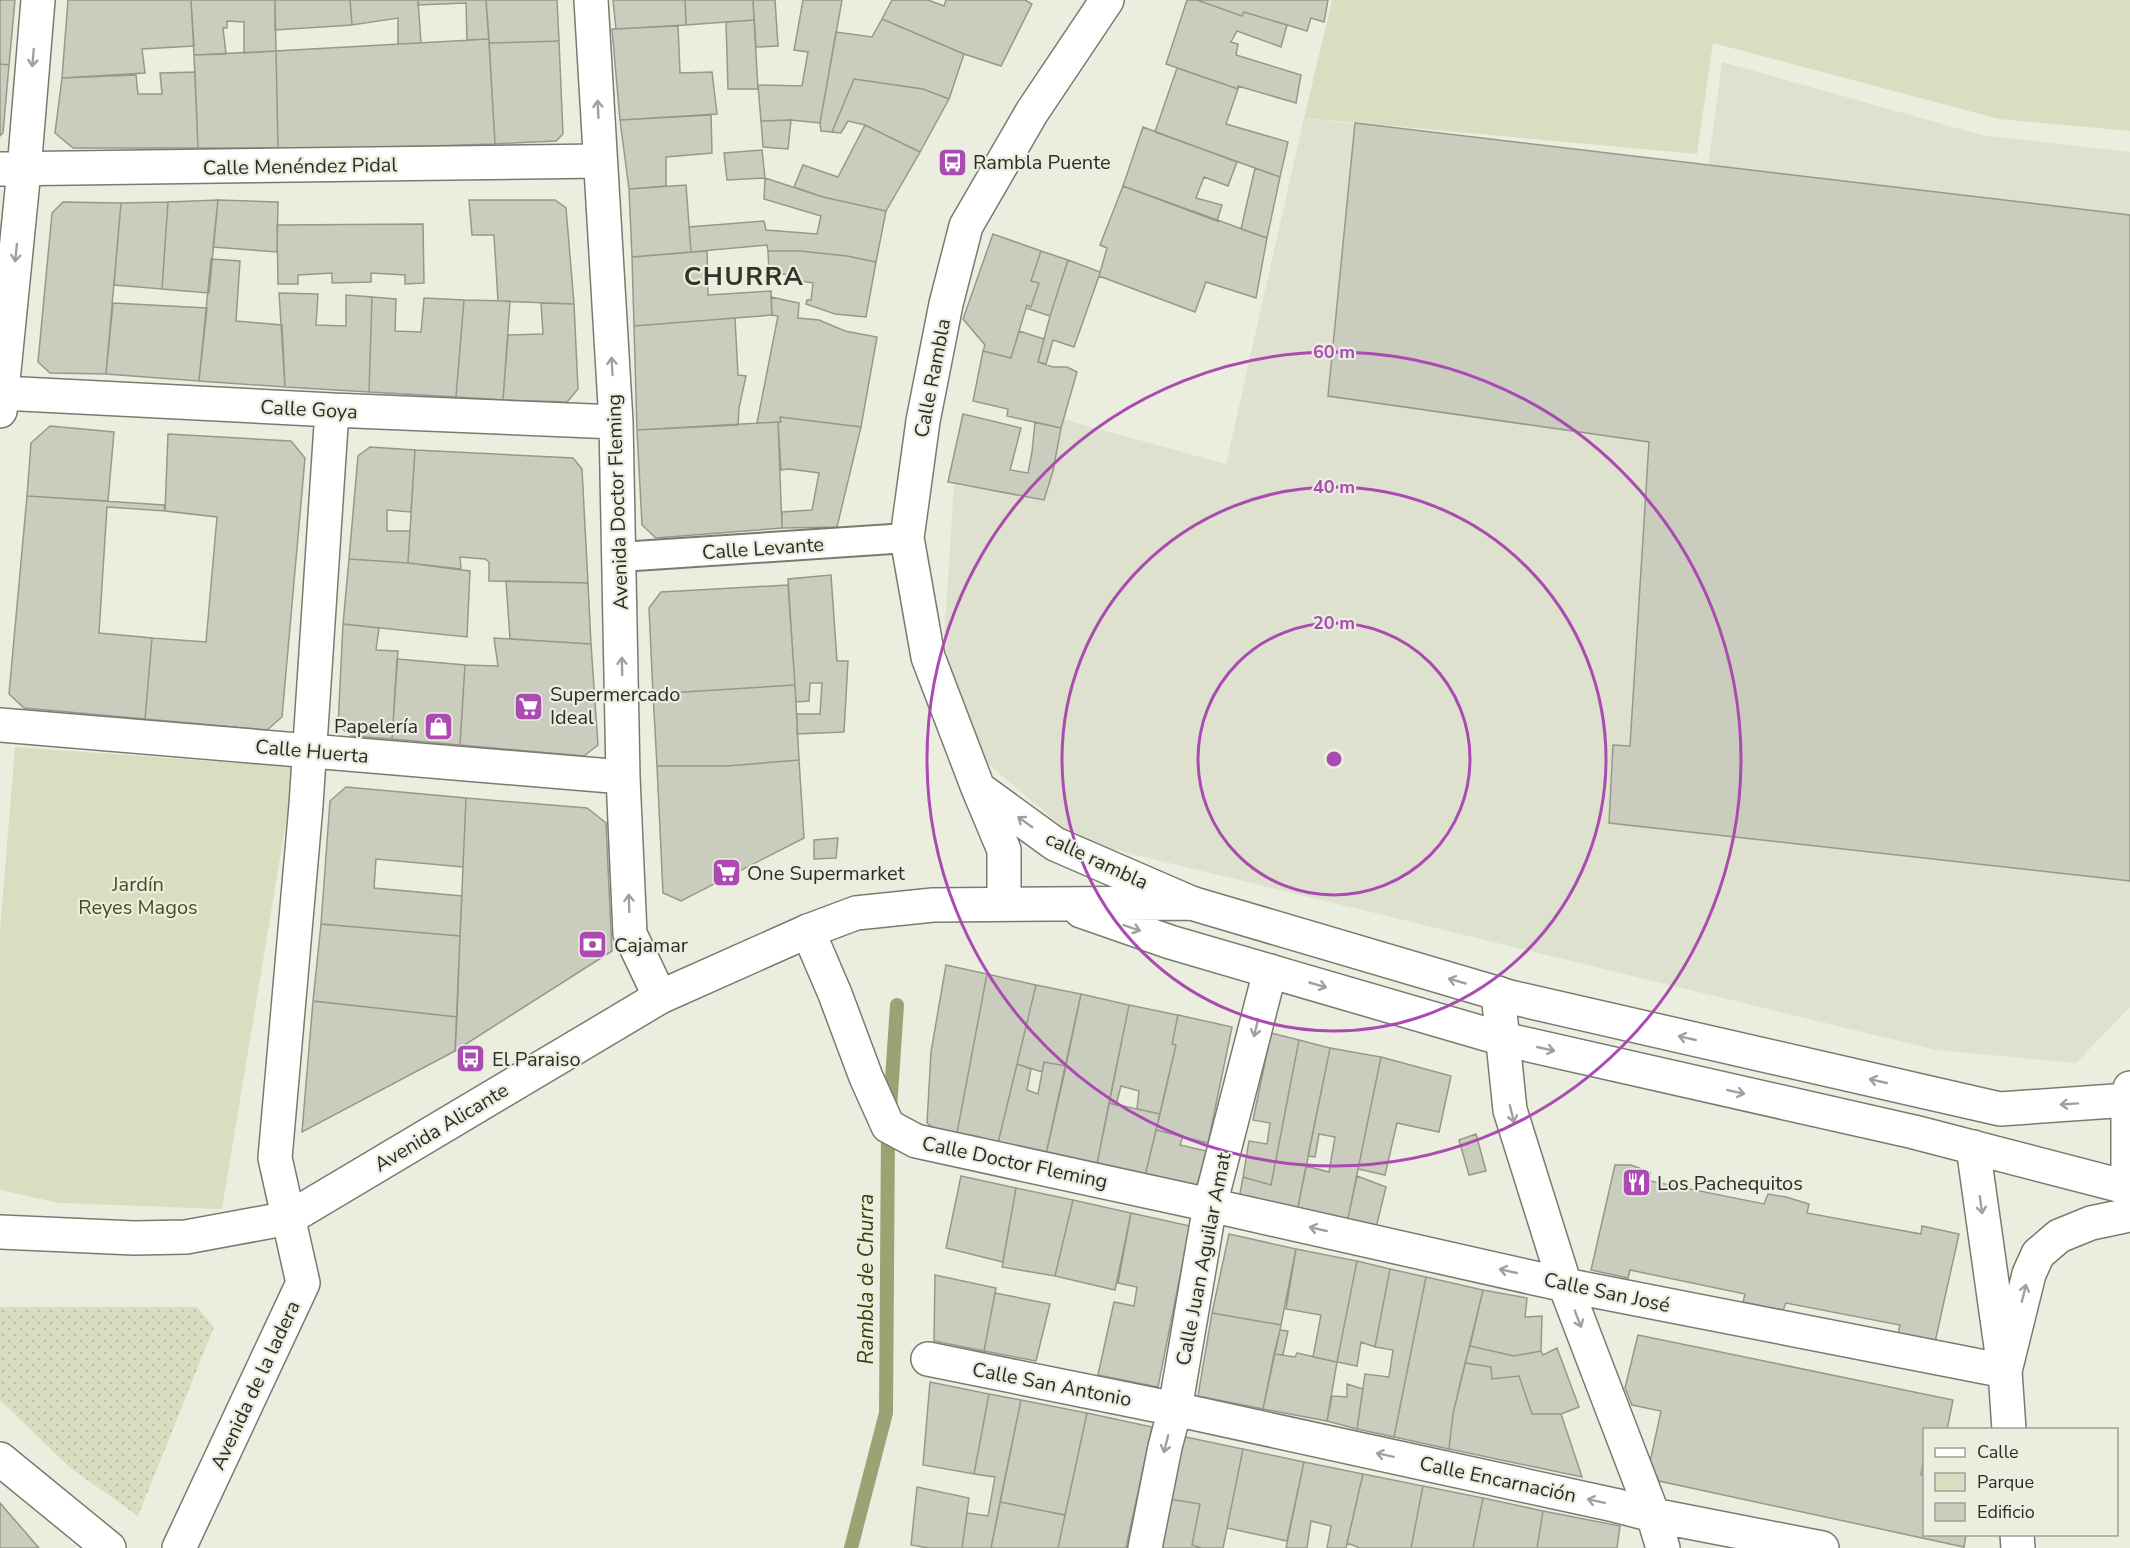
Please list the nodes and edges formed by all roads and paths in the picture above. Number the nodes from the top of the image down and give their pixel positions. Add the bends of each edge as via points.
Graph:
1 (38, 0) edge
2 (591, 0) edge
3 (1107, 0) edge
4 (600, 161) junction
5 (12, 170) edge
6 (1, 402) edge
7 (332, 410) junction
8 (616, 422) junction
9 (907, 538) junction
10 (620, 557) junction
11 (0, 725) edge
12 (309, 751) junction
13 (623, 777) junction
14 (978, 788) junction
15 (1056, 902) junction
16 (1004, 903) junction
17 (1191, 903) junction
18 (808, 931) junction
19 (1270, 971) junction
20 (1498, 993) junction
21 (660, 997) junction
22 (1503, 1039) junction
23 (2129, 1094) edge
24 (1973, 1147) junction
25 (2130, 1173) edge
26 (2130, 1188) edge
27 (1210, 1204) junction
28 (2130, 1215) edge
29 (289, 1218) junction
30 (0, 1232) edge
31 (1565, 1285) junction
32 (928, 1359) dead end
33 (2005, 1371) junction
34 (1175, 1408) junction
35 (2009, 1428) edge
36 (0, 1459) edge
37 (1653, 1515) junction
38 (109, 1548) edge
39 (179, 1548) edge
40 (1144, 1548) edge
41 (1663, 1548) edge
42 (1821, 1548) edge

1 -> 5 street
4 -> 2 street, Avenida Doctor Fleming
3 - 9 street, Calle Rambla via 1032,112 966,226 923,421
4 - 5 street, Calle Menéndez Pidal
8 -> 4 street, Avenida Doctor Fleming
5 -> 6 street
6 - 7 street, Calle Goya
7 - 8 street, Calle Goya
7 - 12 street, Avenida de la ladera
8 - 10 street, Avenida Doctor Fleming
9 - 10 street, Calle Levante
9 - 14 street, Calle Rambla via 928,657
13 -> 10 street, Avenida Doctor Fleming
11 - 12 street, Calle Huerta
12 - 13 street, Calle Huerta
12 - 29 street, Avenida de la ladera via 275,1158
21 -> 13 street, Avenida Doctor Fleming via 630,934
14 - 16 street, Calle Rambla via 1004,850
17 -> 14 street, calle rambla via 1055,844
15 - 16 street
15 - 17 street
15 -> 19 street via 1170,942
16 - 18 street, Avenida Alicante via 856,913
20 -> 17 street
18 - 21 street, Avenida Alicante
18 - 27 street, Calle Doctor Fleming via 888,1126 916,1141
19 -> 22 street
19 -> 27 street, Calle Juan Aguilar Amat
20 - 22 street
23 -> 20 street via 2000,1109
21 - 29 street, Avenida Alicante
22 -> 24 street
22 -> 31 street via 1510,1110
23 - 25 street
24 - 26 street
24 -> 33 street
31 -> 27 street, Calle San José
27 - 34 street, Calle Juan Aguilar Amat
33 -> 28 street via 2029,1274 2038,1254 2059,1236 2091,1223
29 - 30 street, Avenida Alicante via 186,1238
29 - 39 street, Avenida de la ladera via 303,1283
31 - 33 street, Calle San José
31 -> 37 street
32 - 34 street, Calle San Antonio
33 - 35 street
37 -> 34 street, Calle Encarnación
34 -> 40 street, Calle Juan Aguilar Amat
36 - 38 street
37 - 41 street
37 - 42 street, Calle Encarnación

